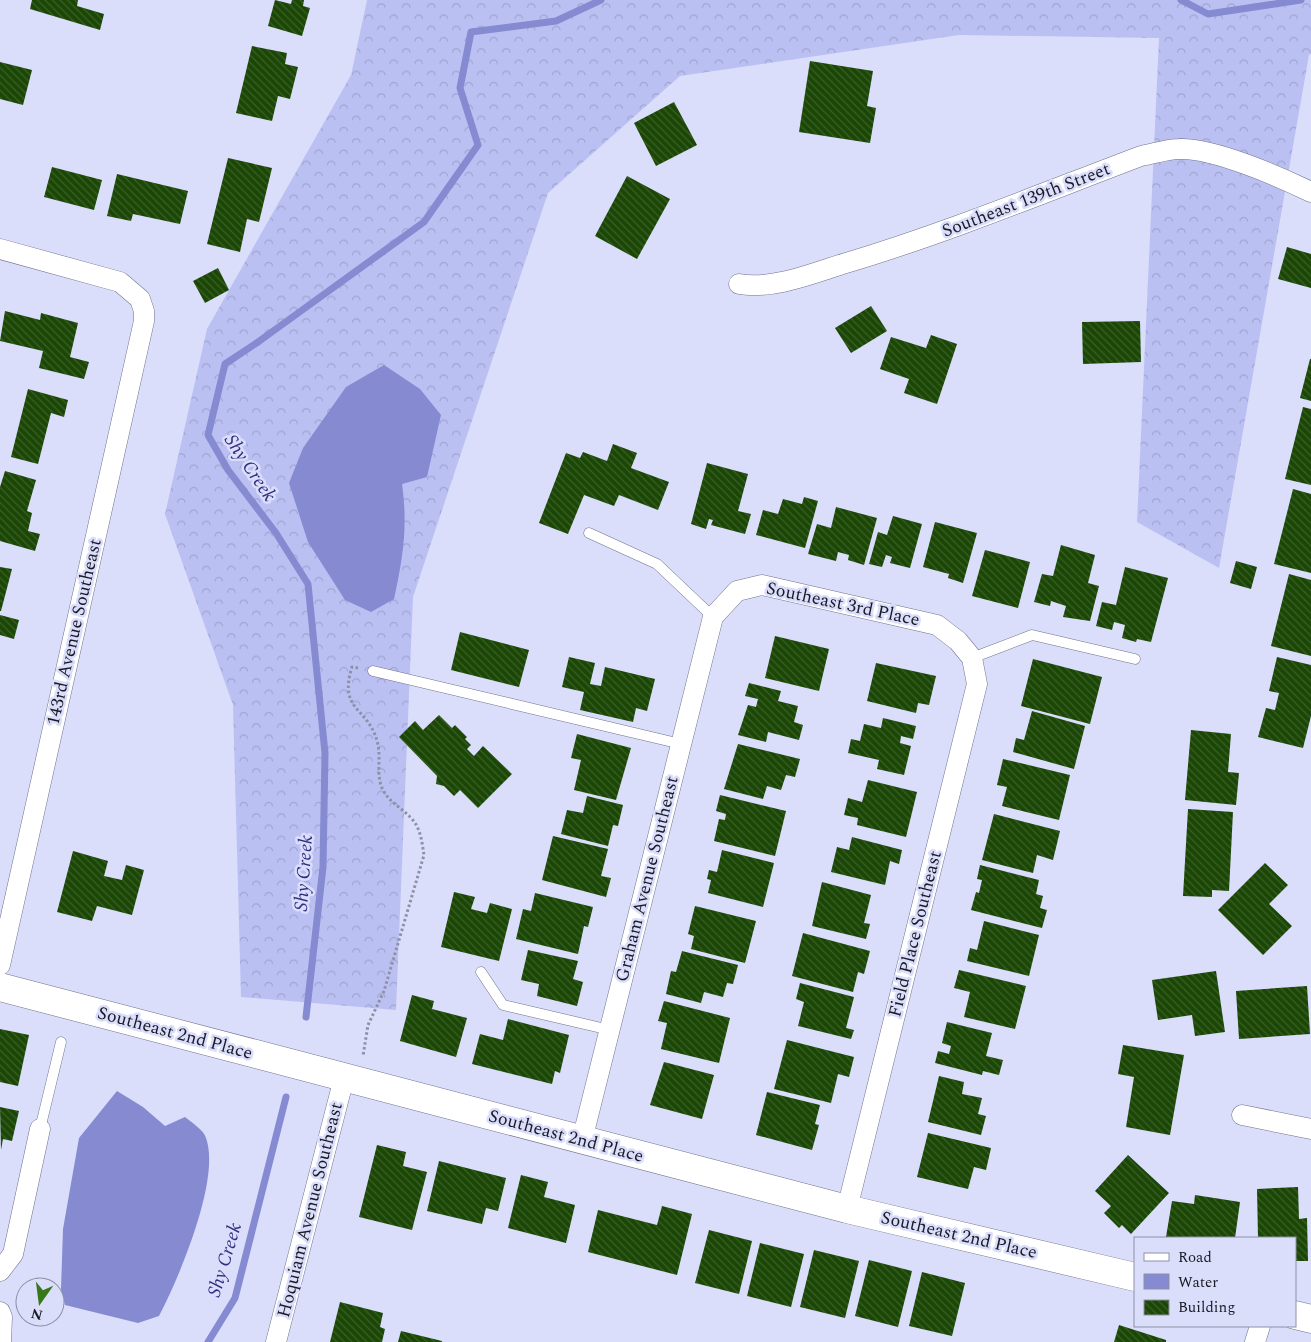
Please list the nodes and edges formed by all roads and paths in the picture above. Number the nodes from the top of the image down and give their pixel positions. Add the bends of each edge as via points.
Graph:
1 (1311, 192) edge
2 (0, 249) edge
3 (739, 284) dead end
4 (589, 533) dead end
5 (713, 617) junction
6 (972, 658) junction
7 (1135, 659) dead end
8 (373, 671) joint
9 (681, 744) junction
10 (0, 965) edge
11 (481, 972) dead end
12 (0, 987) edge
13 (610, 1030) junction
14 (61, 1042) dead end
15 (350, 1080) junction
16 (1242, 1115) dead end
17 (40, 1128) joint
18 (1311, 1129) edge
19 (582, 1140) junction
20 (847, 1209) junction
21 (0, 1272) edge
22 (1134, 1277) edge
23 (0, 1312) edge
24 (1296, 1315) edge
25 (1311, 1319) edge
26 (1260, 1327) edge
27 (1, 1342) edge
28 (276, 1342) edge
29 (1256, 1342) edge

1 - 3 street, Southeast 139th Street via 1290,181 1203,150 1178,149 1141,156 924,240 810,274 748,286
2 - 10 street, 143rd Avenue Southeast via 120,282 140,299 144,310
4 - 5 lane via 657,564
5 - 6 street, Southeast 3rd Place via 737,591 762,585 937,625 958,641
5 - 9 street, Graham Avenue Southeast
6 - 7 lane via 1032,635
6 - 20 street, Field Place Southeast via 977,684
8 - 9 lane
8 - 15 path via 352,667 347,682 350,701 366,719 377,741 381,788 389,800 413,820 422,837 424,855 384,990 368,1025
9 - 13 street, Graham Avenue Southeast
11 - 13 lane via 503,1005
12 - 15 street, Southeast 2nd Place
13 - 19 street, Graham Avenue Southeast
14 - 17 lane
15 - 19 street, Southeast 2nd Place
15 - 28 street, Hoquiam Avenue Southeast
16 - 18 street
17 - 21 street via 13,1254
19 - 20 street, Southeast 2nd Place
20 - 22 street, Southeast 2nd Place
23 - 27 street
24 - 25 street
26 - 29 street

